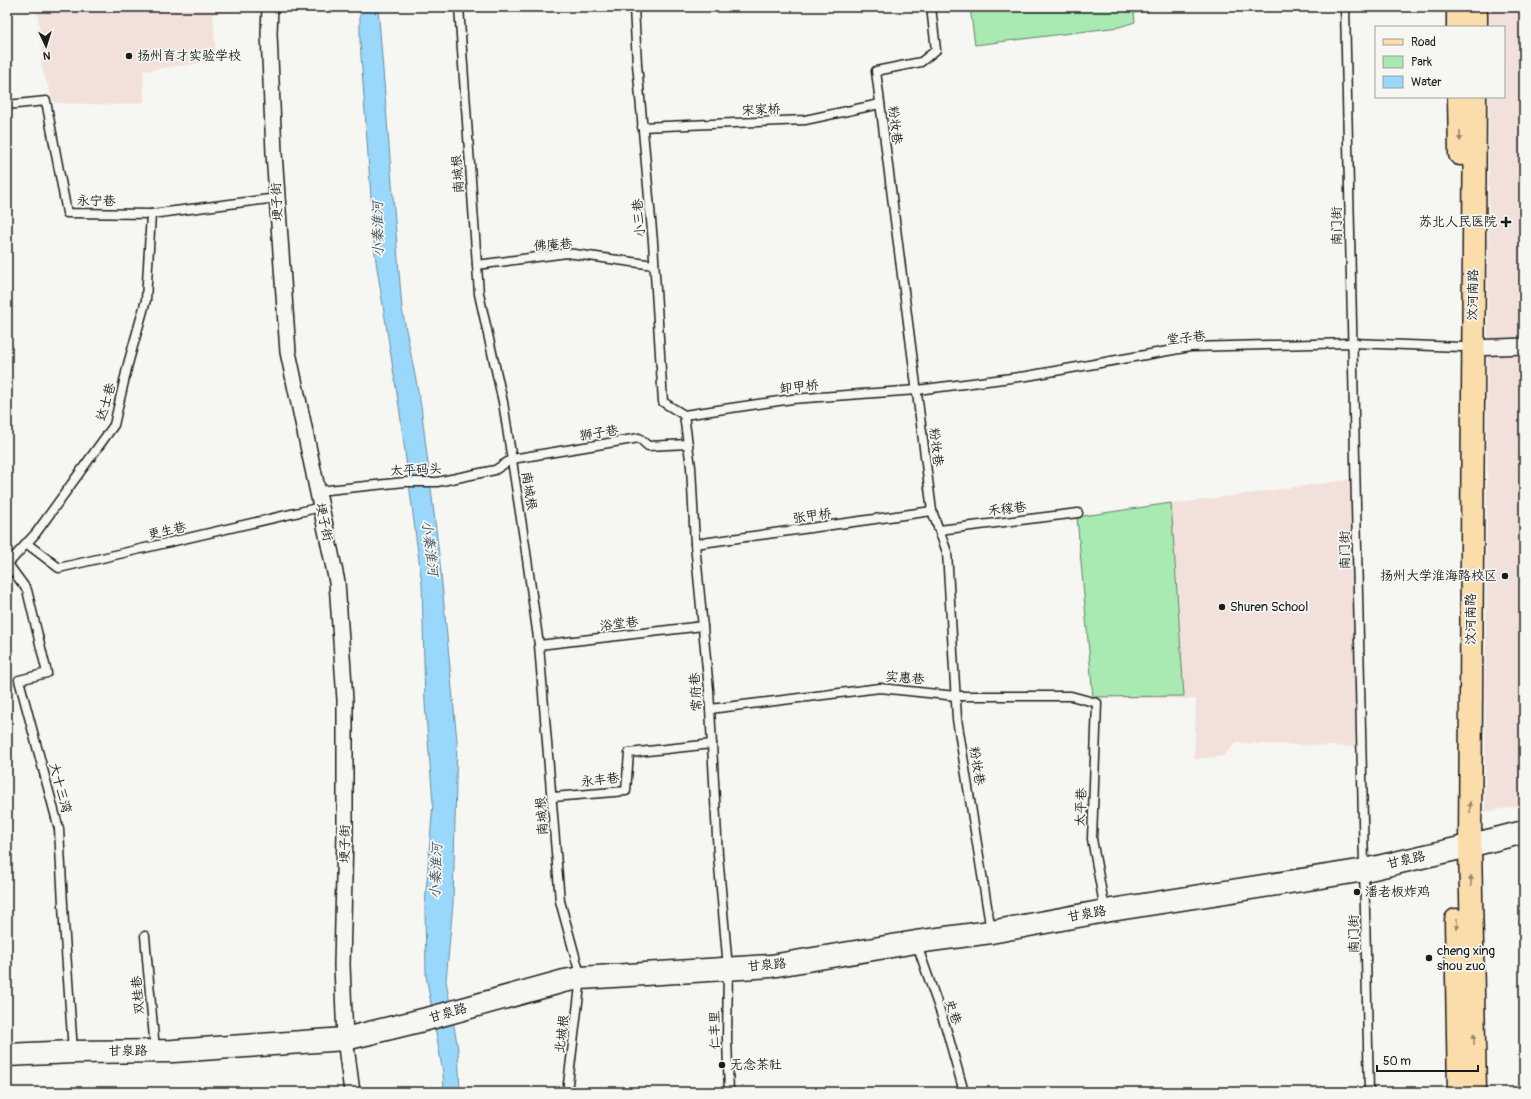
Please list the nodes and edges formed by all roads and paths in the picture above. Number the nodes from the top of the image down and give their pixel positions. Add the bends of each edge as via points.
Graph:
1 (270, 7) edge
2 (459, 7) edge
3 (634, 7) edge
4 (931, 7) edge
5 (1345, 7) edge
6 (1458, 7) edge
7 (1476, 7) edge
8 (1458, 26) edge
9 (1476, 26) edge
10 (1459, 98) edge
11 (1475, 98) edge
12 (880, 104) junction
13 (7, 105) edge
14 (642, 127) junction
15 (277, 198) junction
16 (150, 214) junction
17 (476, 265) junction
18 (654, 265) junction
19 (1352, 343) junction
20 (1524, 346) edge
21 (1467, 347) junction
22 (916, 390) junction
23 (684, 416) junction
24 (688, 444) junction
25 (512, 459) junction
26 (318, 491) junction
27 (321, 507) junction
28 (932, 511) junction
29 (1078, 513) dead end
30 (939, 530) junction
31 (26, 543) junction
32 (695, 544) junction
33 (8, 564) edge
34 (703, 626) junction
35 (539, 645) junction
36 (956, 696) junction
37 (1097, 703) joint
38 (710, 709) junction
39 (712, 744) junction
40 (552, 797) junction
41 (1524, 832) edge
42 (1463, 847) junction
43 (1365, 870) junction
44 (1105, 911) junction
45 (991, 932) junction
46 (145, 936) dead end
47 (916, 942) junction
48 (728, 968) junction
49 (581, 978) junction
50 (345, 1039) junction
51 (155, 1051) junction
52 (74, 1052) junction
53 (7, 1055) edge
54 (352, 1092) edge
55 (567, 1092) edge
56 (729, 1092) edge
57 (964, 1092) edge
58 (1369, 1092) edge
59 (1459, 1092) edge
60 (1475, 1092) edge

1 - 15 street, 埂子街
2 - 17 lane, 南城根
3 - 14 lane, 小三巷
4 - 12 lane, 粉妆巷 via 936,50 921,62 876,71
5 - 19 lane, 南门街
6 - 8 main road
7 - 9 main road
10 -> 21 main road, 汶河南路
11 - 21 main road, 汶河南路
12 - 14 lane, 宋家桥 via 806,120
12 - 22 lane, 粉妆巷
13 - 16 lane, 永宁巷 via 46,101 67,213
14 - 18 lane, 小三巷
15 - 16 lane, 永宁巷
15 - 26 street, 埂子街 via 288,352
16 - 31 lane, 达士巷 via 146,300 114,425 36,533
17 - 18 lane, 佛庵巷 via 567,254
17 - 25 lane, 南城根 via 479,294 503,402
18 - 23 lane, 小三巷 via 663,402
19 - 21 lane, 堂子巷
19 - 22 lane, 堂子巷 via 1190,347 1027,376
19 - 43 lane, 南门街
20 - 21 street
21 - 42 main road, 汶河南路
22 - 23 lane, 卸甲桥 via 792,399
22 - 28 lane, 粉妆巷
23 - 24 lane, 常府巷
24 - 25 lane, 狮子巷 via 648,446 639,438
24 - 32 lane, 常府巷
25 - 26 lane, 太平码头 via 494,470 437,482 405,482
25 - 35 lane, 南城根
26 - 27 street, 埂子街
27 - 31 lane, 更生巷 via 58,568
27 - 50 street, 埂子街 via 337,582 345,700 342,965
28 - 30 lane, 粉妆巷
28 - 32 lane, 张甲桥
29 - 30 lane, 禾稼巷
30 - 36 lane, 粉妆巷 via 947,552
31 - 33 lane, 达士巷
32 - 34 lane, 常府巷
33 - 52 lane, 大十三湾 via 28,590 47,673 19,680 59,829
34 - 35 lane, 浴堂巷
34 - 38 lane, 常府巷
35 - 40 lane, 南城根
36 - 37 lane, 实惠巷 via 1071,696
36 - 38 lane, 实惠巷 via 880,688
36 - 45 lane, 粉妆巷 via 957,719
37 - 44 lane, 太平巷 via 1092,839
38 - 39 lane, 常府巷
39 - 40 lane, 永丰巷 via 629,753 626,791
39 - 48 lane, 常府巷
40 - 49 lane, 南城根 via 560,901
41 - 42 street, 甘泉路
42 - 43 street, 甘泉路
42 -> 59 main road, 汶河南路
60 -> 42 main road, 汶河南路
43 - 44 street, 甘泉路
43 - 58 lane, 南门街
44 - 45 street, 甘泉路
45 - 47 street, 甘泉路
46 - 51 lane, 双桂巷
47 - 48 street, 甘泉路 via 771,966
47 - 57 lane, 史巷 via 946,1028
48 - 49 street, 甘泉路
48 - 56 lane, 仁丰里
49 - 50 street, 甘泉路 via 427,1020
49 - 55 lane, 北城根
50 - 51 street, 甘泉路
50 - 54 street, 埂子街
51 - 52 street, 甘泉路
52 - 53 street, 甘泉路

